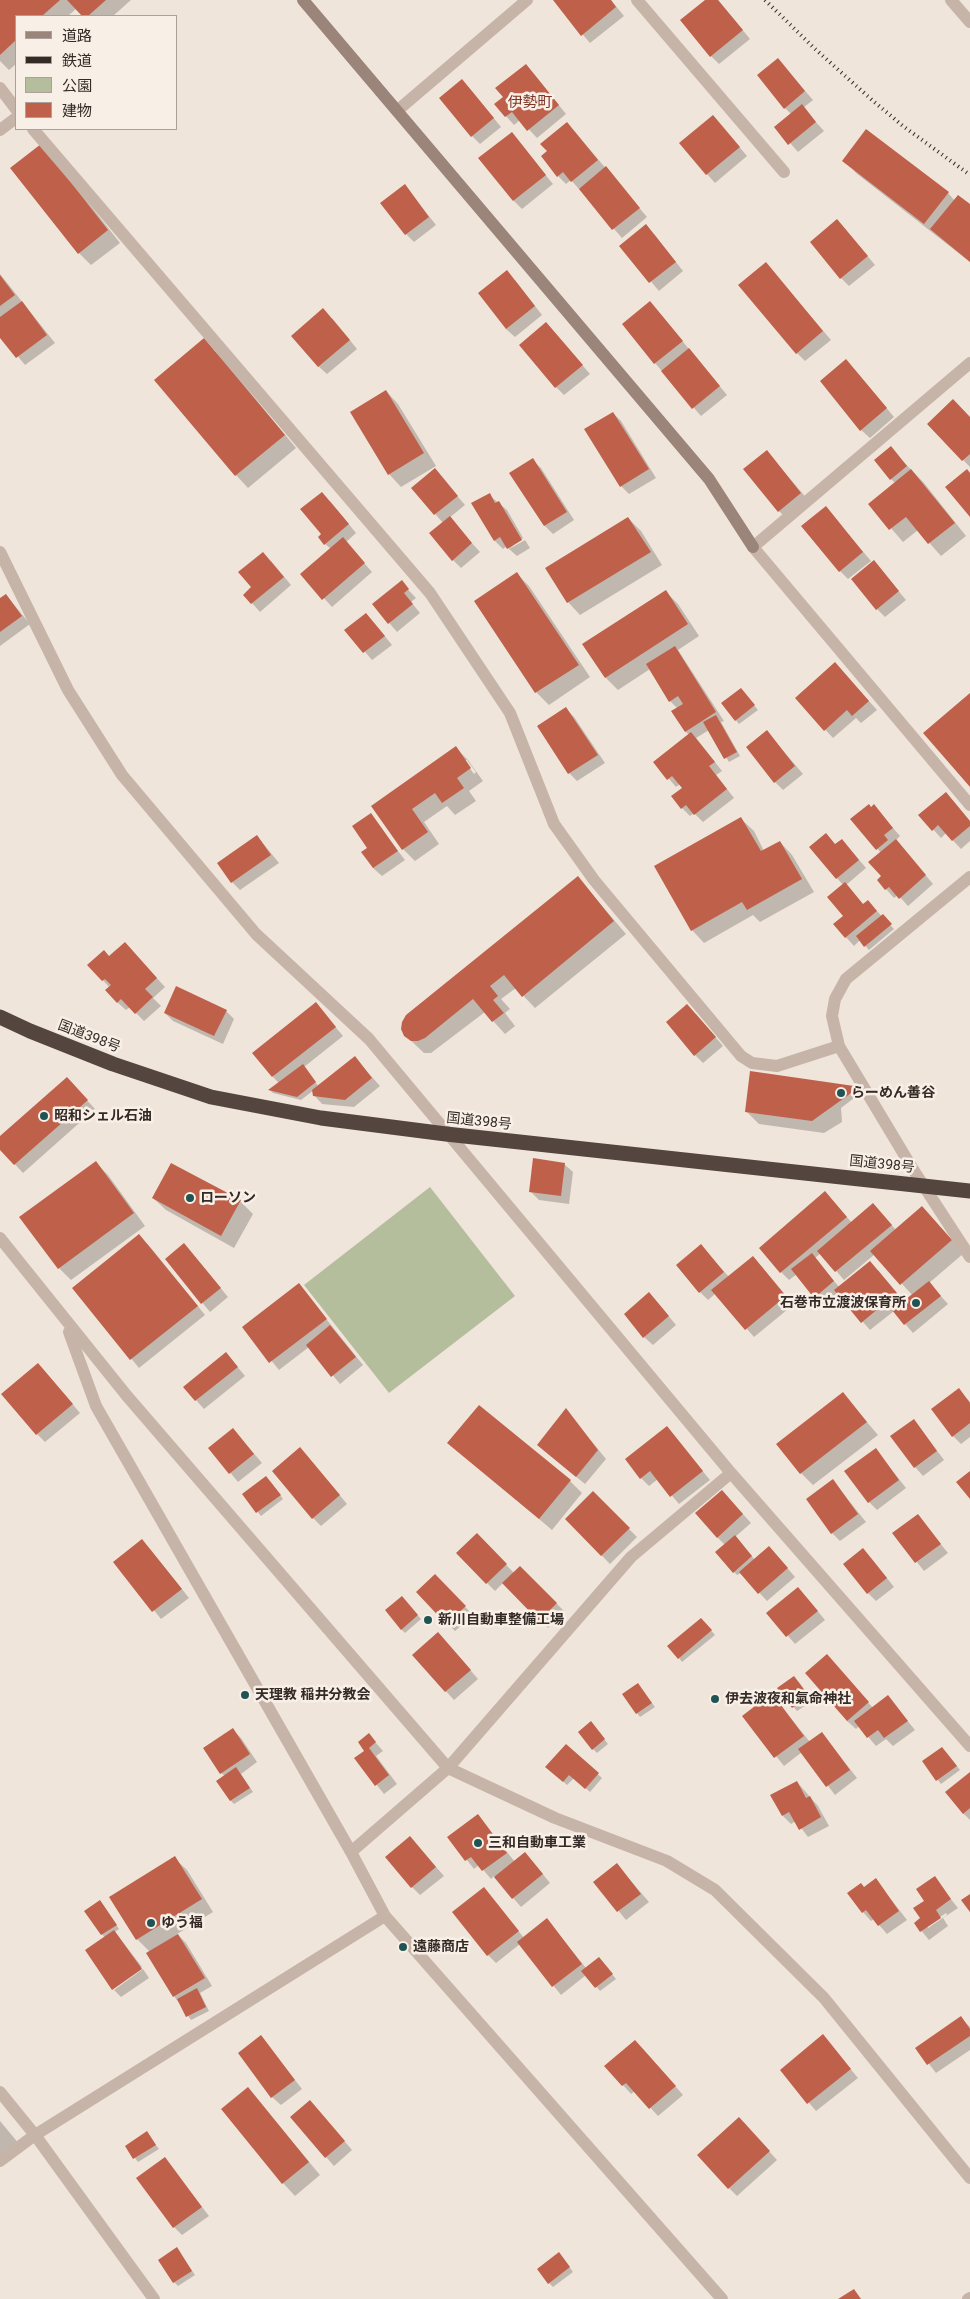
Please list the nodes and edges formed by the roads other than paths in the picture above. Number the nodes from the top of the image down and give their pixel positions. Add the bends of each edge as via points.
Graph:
1 (303, 0) edge
2 (527, 0) edge
3 (637, 0) edge
4 (951, 0) edge
5 (970, 22) edge
6 (0, 88) edge
7 (15, 108) edge
8 (398, 110) junction
9 (15, 119) edge
10 (0, 130) edge
11 (34, 130) edge
12 (784, 172) dead end
13 (970, 363) edge
14 (753, 547) junction
15 (0, 552) edge
16 (970, 805) edge
17 (970, 877) edge
18 (0, 1017) edge
19 (839, 1046) junction
20 (446, 1134) junction
21 (924, 1186) junction
22 (970, 1191) edge
23 (0, 1238) edge
24 (970, 1257) edge
25 (66, 1322) junction
26 (731, 1474) junction
27 (970, 1746) edge
28 (448, 1768) junction
29 (351, 1852) junction
30 (385, 1916) junction
31 (0, 2092) edge
32 (35, 2135) junction
33 (0, 2161) edge
34 (970, 2178) edge
35 (154, 2299) edge
36 (722, 2299) edge

1 - 8 street
2 - 8 street
3 - 12 street
4 - 5 street
6 - 7 street
8 - 14 street via 709,479
9 - 10 street
11 - 19 street via 430,593 510,713 554,824 594,880 741,1056 752,1063 777,1066
13 - 14 street
14 - 16 street
15 - 20 street via 68,690 122,775 256,934 369,1039
17 - 19 street via 846,979 835,999 832,1016
18 - 20 highway, 国道398号 via 113,1064 211,1097 321,1118
19 - 21 street
20 - 21 highway, 国道398号
20 - 26 street
21 - 22 highway, 国道398号
21 - 24 street
23 - 25 street
25 - 28 street
25 - 29 street via 96,1406
26 - 27 street
26 - 28 street via 632,1557
28 - 29 street
28 - 34 street via 555,1818 667,1861 715,1890 824,1998
29 - 30 street
30 - 32 street
30 - 36 street
31 - 32 street
32 - 33 street
32 - 35 street

